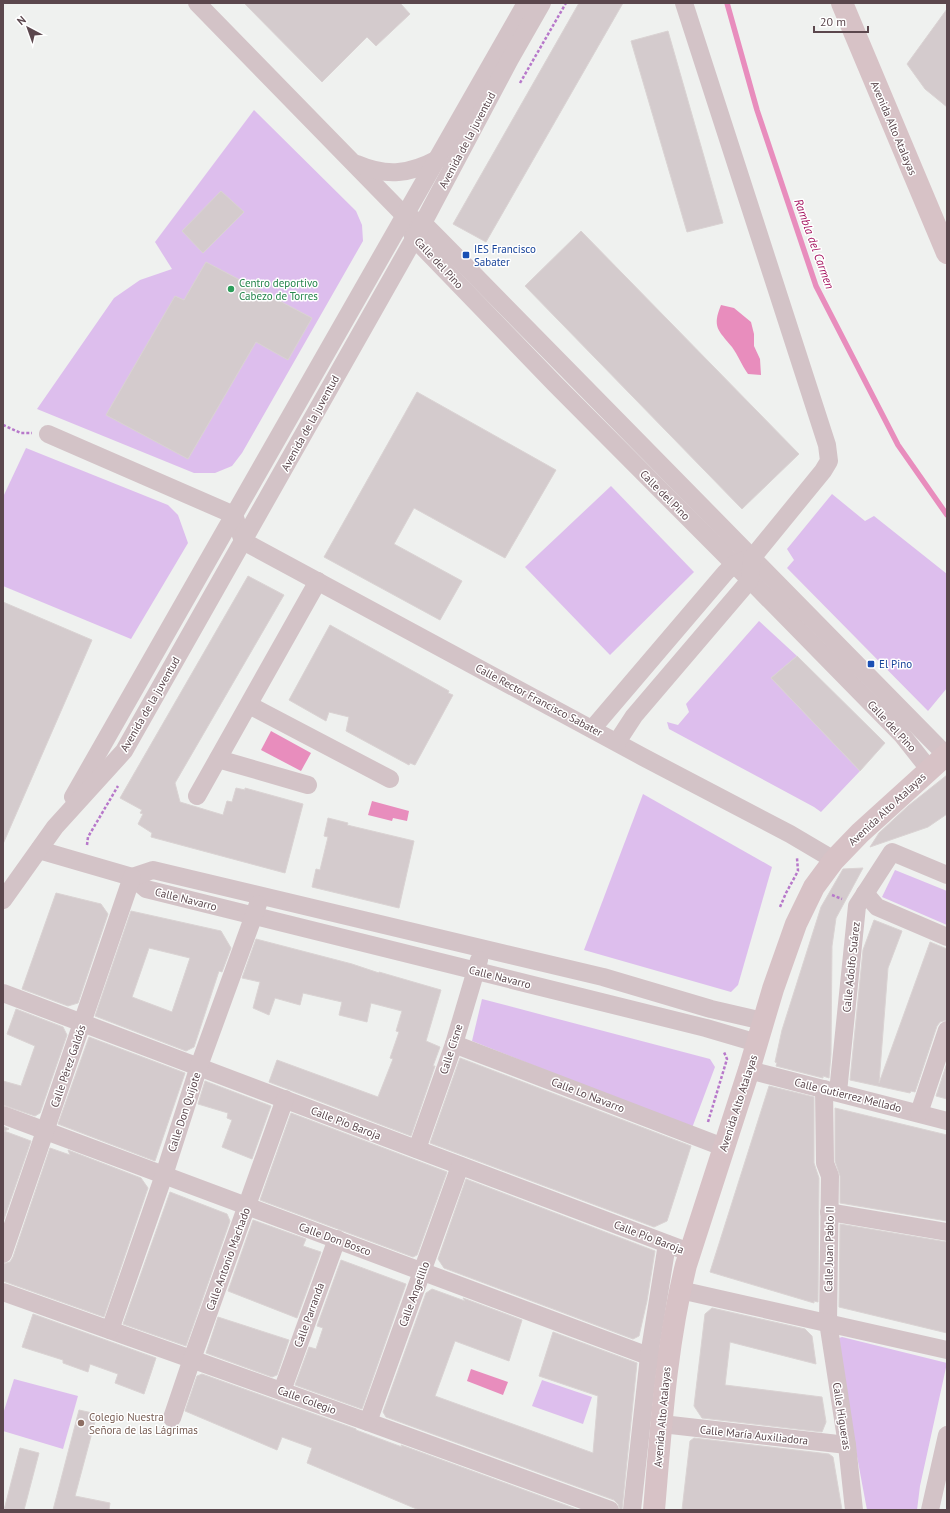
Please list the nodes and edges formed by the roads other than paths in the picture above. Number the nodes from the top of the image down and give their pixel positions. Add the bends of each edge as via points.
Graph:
1 (197, 3) edge
2 (526, 3) edge
3 (542, 3) edge
4 (684, 3) edge
5 (842, 3) edge
6 (510, 59) junction
7 (438, 159) junction
8 (355, 163) junction
9 (405, 216) junction
10 (418, 230) junction
11 (947, 253) edge
12 (352, 348) junction
13 (48, 434) road end
14 (304, 434) junction
15 (234, 515) junction
16 (243, 541) junction
17 (752, 558) junction
18 (734, 564) junction
19 (750, 580) junction
20 (318, 581) junction
21 (171, 668) junction
22 (249, 705) junction
23 (592, 729) junction
24 (617, 742) junction
25 (947, 755) edge
26 (218, 759) junction
27 (930, 769) junction
28 (390, 779) dead end
29 (308, 785) dead end
30 (197, 796) dead end
31 (55, 827) junction
32 (39, 850) junction
33 (834, 860) junction
34 (947, 875) edge
35 (132, 877) junction
36 (261, 896) junction
37 (861, 899) junction
38 (3, 900) edge
39 (254, 916) junction
40 (947, 937) edge
41 (482, 948) junction
42 (475, 970) junction
43 (3, 993) edge
44 (763, 1021) junction
45 (82, 1023) junction
46 (947, 1030) edge
47 (757, 1043) junction
48 (454, 1044) junction
49 (199, 1066) junction
50 (749, 1070) junction
51 (831, 1091) junction
52 (285, 1100) junction
53 (919, 1114) junction
54 (3, 1115) edge
55 (947, 1121) edge
56 (45, 1131) junction
57 (723, 1146) junction
58 (417, 1149) junction
59 (460, 1166) junction
60 (164, 1175) junction
61 (830, 1176) joint
62 (247, 1206) junction
63 (829, 1212) junction
64 (947, 1232) edge
65 (337, 1239) junction
66 (667, 1244) junction
67 (689, 1252) junction
68 (3, 1254) edge
69 (422, 1271) junction
70 (680, 1290) junction
71 (3, 1292) edge
72 (828, 1322) junction
73 (110, 1330) junction
74 (947, 1350) edge
75 (192, 1359) junction
76 (658, 1359) junction
77 (282, 1391) junction
78 (172, 1418) dead end
79 (368, 1422) junction
80 (662, 1424) junction
81 (947, 1435) edge
82 (847, 1444) junction
83 (610, 1510) edge
84 (632, 1510) edge
85 (654, 1510) edge
86 (854, 1510) edge
87 (930, 1510) edge

1 - 8 street
2 - 7 street, Avenida de la juventud
3 - 6 street, Avenida de la juventud
4 - 17 street via 825,440 829,461
5 - 11 main road, Avenida Alto Atalayas
6 - 9 street via 458,141 417,213
6 - 10 street, Avenida de la juventud
7 - 8 street via 424,166 397,173 369,169
7 - 9 street, Avenida de la juventud
8 - 9 street
9 - 10 street, Calle del Pino
9 - 12 street via 405,235 384,271
9 - 15 street, Avenida de la juventud
10 - 12 street, Avenida de la juventud
10 - 17 street, Calle del Pino
10 - 18 street, Calle del Pino via 555,384
12 - 14 street, Avenida de la juventud
13 - 15 street
14 - 15 street via 267,479 253,502
14 - 16 street, Avenida de la juventud
15 - 16 street
15 - 21 street via 232,540 215,570
15 - 31 street, Avenida de la juventud
16 - 20 street, Calle Rector Francisco Sabater
16 - 21 street, Avenida de la juventud
17 - 18 street
17 - 19 street
17 - 25 street, Calle del Pino
18 - 19 street, Calle del Pino
18 - 23 street
19 - 24 street via 634,716
19 - 27 street, Calle del Pino via 902,734
20 - 22 street
20 - 23 street, Calle Rector Francisco Sabater
21 - 31 street, Avenida de la juventud via 124,751
22 - 26 street
22 - 28 street
23 - 24 street, Calle Rector Francisco Sabater
24 - 33 street, Calle Rector Francisco Sabater
25 - 27 main road, Avenida Alto Atalayas
26 - 29 street
26 - 30 street
27 - 33 main road, Avenida Alto Atalayas
31 - 32 street, Avenida de la juventud
32 - 35 street
32 - 38 street, Avenida de la juventud
33 - 44 main road, Avenida Alto Atalayas via 814,887 796,924
34 - 37 street, Calle Adolfo Suárez via 892,852
35 - 36 street, Calle Navarro via 153,870
35 - 39 street, Calle Navarro via 146,889
35 - 45 street, Calle Pérez Galdós
36 - 39 street, Calle Don Quijote
36 - 41 street, Calle Navarro
37 - 40 street
37 - 51 street, Calle Adolfo Suárez
39 - 42 street, Calle Navarro
39 - 49 street, Calle Don Quijote
41 - 42 street, Calle Cisne
41 - 44 street, Calle Navarro via 603,977 711,1009
42 - 47 street, Calle Navarro
42 - 48 street, Calle Cisne
43 - 45 street, Calle Pío Baroja
44 - 47 main road, Avenida Alto Atalayas
45 - 49 street, Calle Pío Baroja
45 - 56 street, Calle Pérez Galdós
46 - 53 street
47 - 50 main road, Avenida Alto Atalayas
48 - 57 street, Calle Lo Navarro
48 - 58 street, Calle Cisne
49 - 52 street, Calle Pío Baroja
49 - 60 street, Calle Don Quijote
50 - 51 street, Calle Gutierrez Mellado
50 - 57 main road, Avenida Alto Atalayas
51 - 53 street, Calle Gutierrez Mellado
51 - 61 street, Calle Adolfo Suárez via 825,1163
52 - 58 street, Calle Pío Baroja
52 - 62 street, Calle Antonio Machado
53 - 55 street, Calle Gutierrez Mellado
54 - 56 street, Calle Don Bosco
56 - 60 street, Calle Don Bosco
56 - 68 street, Calle Pérez Galdós
57 - 67 main road, Avenida Alto Atalayas
58 - 59 street, Calle Pío Baroja
59 - 66 street, Calle Pío Baroja
59 - 69 street, Calle Angelillo
60 - 62 street, Calle Don Bosco
60 - 73 street, Calle Don Quijote
61 - 63 street, Calle Juan Pablo II
62 - 65 street, Calle Don Bosco
62 - 75 street, Calle Antonio Machado
63 - 64 street
63 - 72 street, Calle Juan Pablo II
65 - 69 street, Calle Don Bosco
65 - 77 street, Calle Parranda
66 - 67 street, Calle Pío Baroja
66 - 76 street
67 - 70 main road, Avenida Alto Atalayas
69 - 76 street, Calle Don Bosco
69 - 79 street, Calle Angelillo
70 - 72 street
70 - 76 main road, Avenida Alto Atalayas
71 - 73 street, Calle Colegio
72 - 74 street
72 - 82 street, Calle Higueras
73 - 75 street, Calle Colegio
75 - 77 street, Calle Colegio
75 - 78 street, Calle Antonio Machado
76 - 80 main road, Avenida Alto Atalayas
76 - 84 street
77 - 79 street, Calle Colegio
79 - 83 street, Calle Colegio
80 - 82 street, Calle María Auxiliadora
80 - 85 main road, Avenida Alto Atalayas
81 - 87 street
82 - 86 street, Calle Higueras

